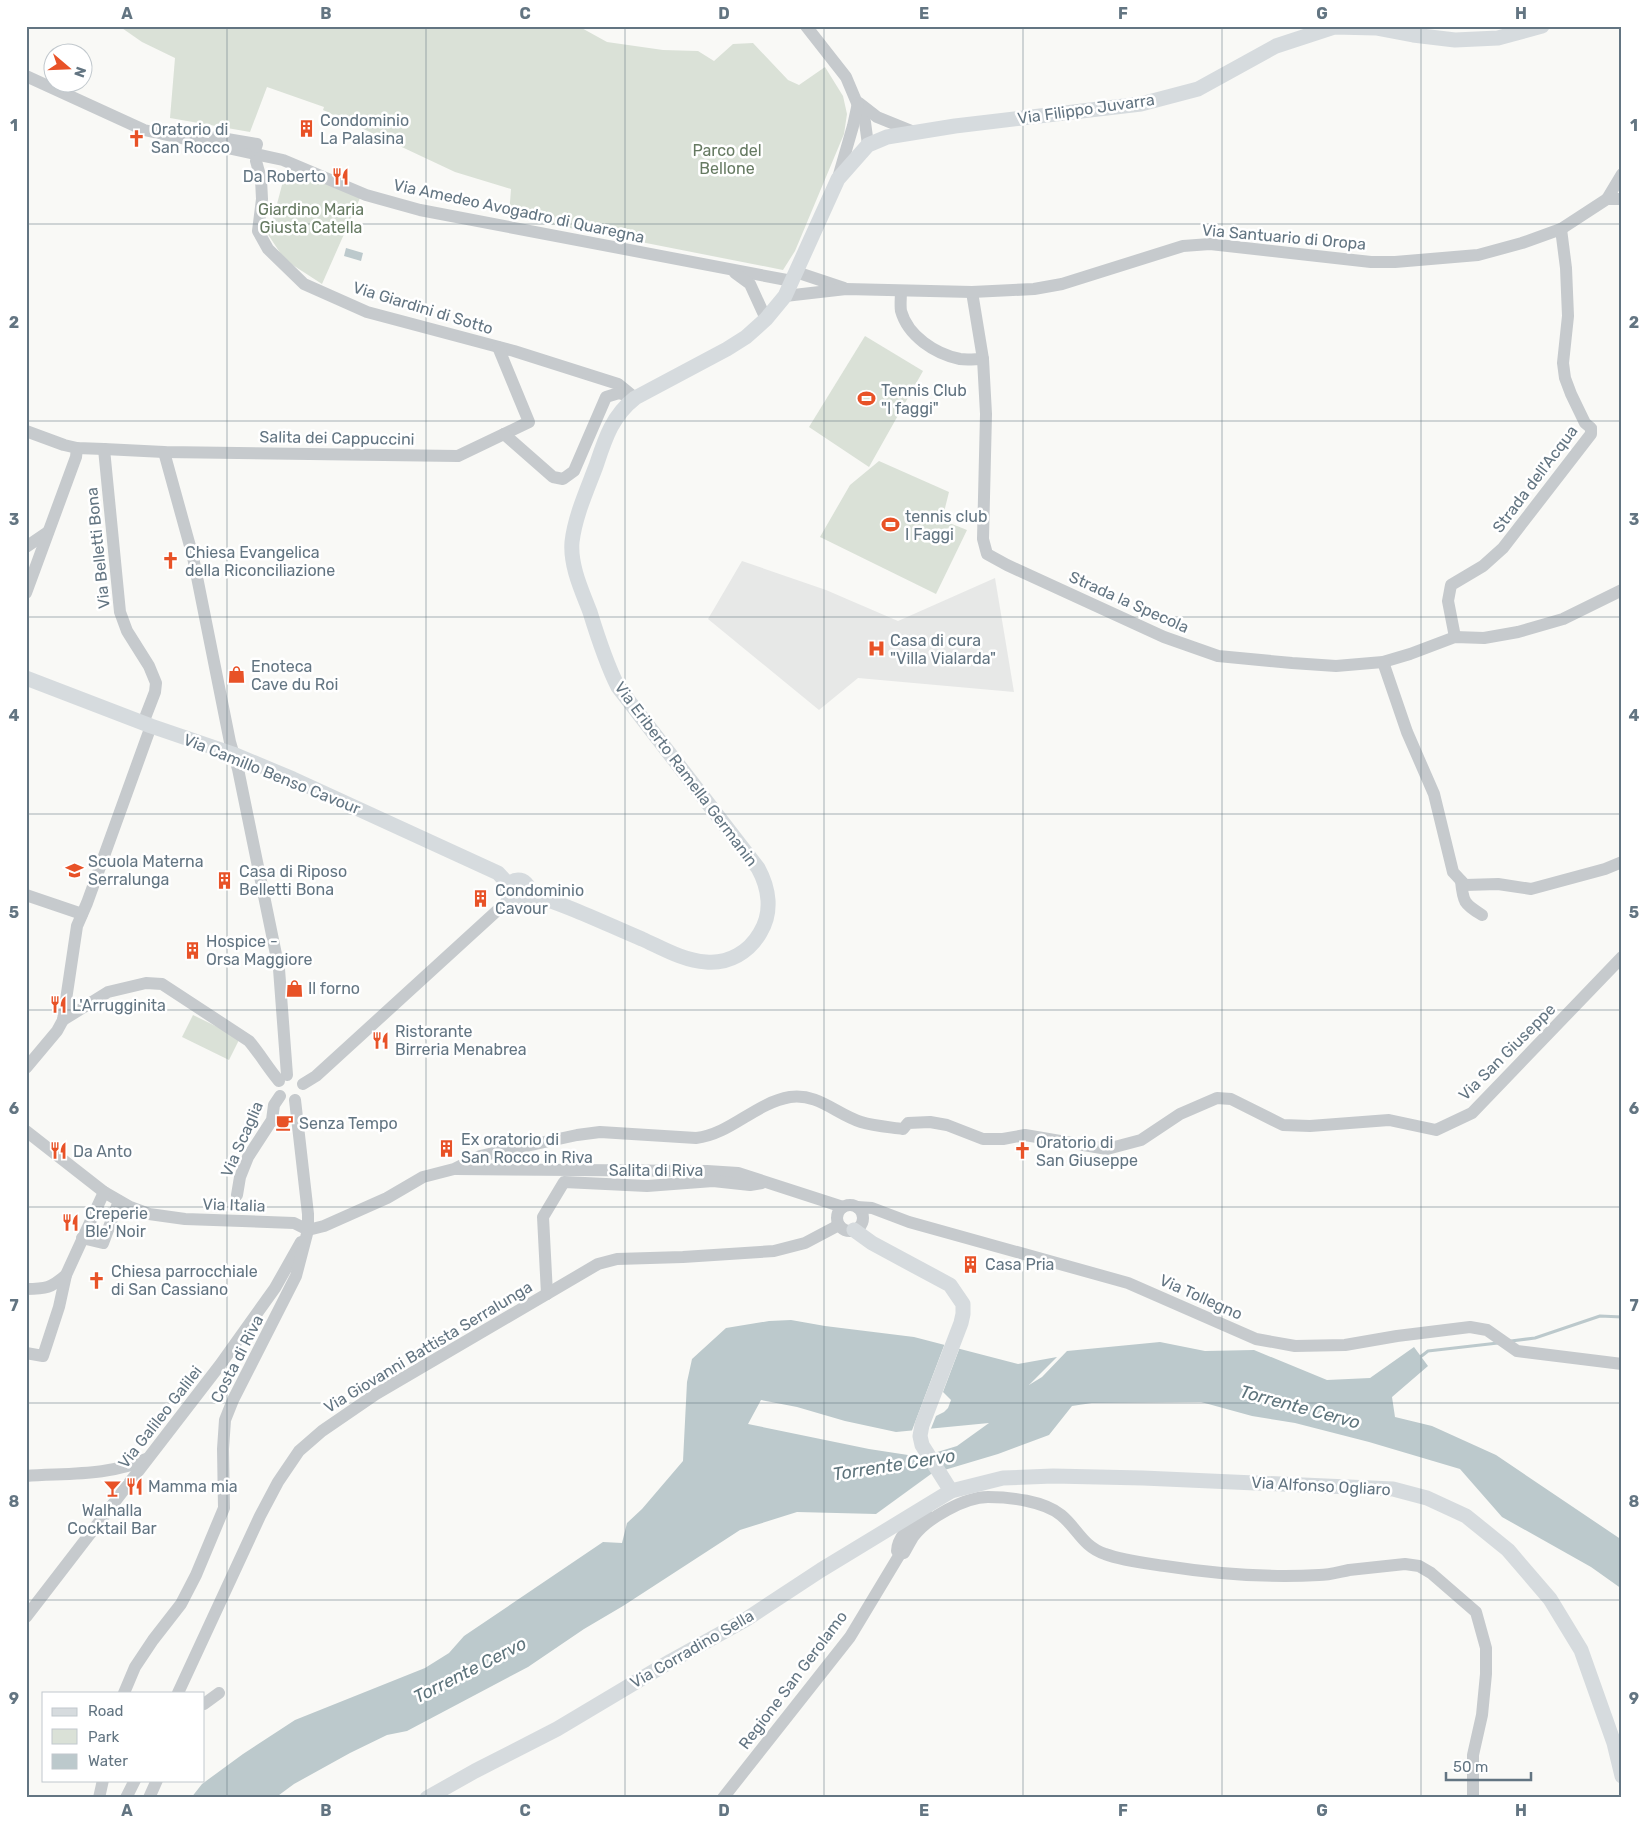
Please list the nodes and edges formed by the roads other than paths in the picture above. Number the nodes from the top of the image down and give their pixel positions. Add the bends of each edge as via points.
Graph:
1 (806, 26) edge
2 (1542, 26) edge
3 (26, 76) edge
4 (858, 103) junction
5 (144, 130) junction
6 (914, 132) junction
7 (868, 145) junction
8 (256, 147) dead end
9 (256, 161) dead end
10 (1622, 174) edge
11 (838, 179) junction
12 (1607, 199) junction
13 (1622, 199) edge
14 (1561, 229) junction
15 (726, 269) junction
16 (794, 276) junction
17 (846, 289) junction
18 (901, 291) junction
19 (972, 292) junction
20 (785, 296) junction
21 (766, 319) junction
22 (498, 347) junction
23 (983, 359) junction
24 (635, 398) junction
25 (529, 422) joint
26 (26, 431) edge
27 (504, 434) junction
28 (77, 448) junction
29 (104, 449) junction
30 (164, 452) junction
31 (48, 532) junction
32 (26, 547) edge
33 (1622, 590) edge
34 (26, 593) edge
35 (1455, 637) junction
36 (1383, 662) junction
37 (26, 678) edge
38 (147, 724) junction
39 (233, 754) junction
40 (1622, 862) edge
41 (1461, 881) junction
42 (510, 892) junction
43 (26, 895) edge
44 (82, 914) junction
45 (1482, 915) dead end
46 (1622, 957) edge
47 (63, 1020) junction
48 (26, 1068) edge
49 (283, 1078) junction
50 (302, 1084) junction
51 (280, 1096) junction
52 (295, 1100) junction
53 (26, 1131) edge
54 (454, 1169) junction
55 (767, 1182) junction
56 (104, 1192) junction
57 (237, 1195) dead end
58 (119, 1201) junction
59 (843, 1207) junction
60 (857, 1207) junction
61 (909, 1222) junction
62 (839, 1225) junction
63 (857, 1227) junction
64 (308, 1230) junction
65 (82, 1238) junction
66 (66, 1275) junction
67 (26, 1289) edge
68 (547, 1294) junction
69 (26, 1353) edge
70 (1622, 1364) edge
71 (149, 1458) junction
72 (26, 1476) edge
73 (948, 1487) junction
74 (936, 1501) junction
75 (903, 1551) junction
76 (26, 1617) edge
77 (124, 1692) edge
78 (178, 1692) edge
79 (219, 1693) dead end
80 (205, 1703) edge
81 (1622, 1776) edge
82 (103, 1782) edge
83 (134, 1782) edge
84 (156, 1782) edge
85 (99, 1798) edge
86 (126, 1798) edge
87 (149, 1798) edge
88 (428, 1798) edge
89 (723, 1798) edge
90 (1473, 1798) edge

1 - 4 street via 846,77
2 - 6 main road, Via Filippo Juvarra via 1498,38 1455,40 1376,28 1334,27 1276,46 1198,89 1151,102
3 - 5 street, Via Amedeo Avogadro di Quaregna
4 - 6 street, Via Filippo Juvarra via 877,117
4 - 7 street
4 - 11 street
5 - 8 street via 156,128 257,144
5 - 15 street, Via Amedeo Avogadro di Quaregna via 283,160 366,194 420,210
6 - 7 main road, Via Filippo Juvarra via 887,137
7 - 11 main road, Via Eriberto Ramella Germanin
9 - 22 street, Via Giardini di Sotto via 262,199 258,231 268,249 304,284 367,312
10 - 12 street
11 - 16 main road, Via Eriberto Ramella Germanin
12 - 13 street
12 - 14 street, Via Santuario di Oropa
14 - 19 street, Via Santuario di Oropa via 1478,255 1395,262 1196,244 1051,286
14 - 35 street, Strada dell'Acqua via 1568,316 1563,363 1572,394 1585,423 1591,428 1591,434 1503,548 1483,566 1452,585 1448,602
15 - 16 street, Via Amedeo Avogadro di Quaregna
15 - 21 street, Via Amedeo Avogadro di Quaregna via 750,284
16 - 17 street, Via Santuario di Oropa
16 - 20 main road, Via Eriberto Ramella Germanin
17 - 18 street, Via Santuario di Oropa
17 - 20 street, Via Santuario di Oropa
18 - 19 street, Via Santuario di Oropa
18 - 23 street via 901,310 918,338 933,350 960,359
19 - 23 street, Strada la Specola
20 - 21 main road, Via Eriberto Ramella Germanin
21 - 24 main road, Via Eriberto Ramella Germanin via 727,349
22 - 24 street, Via Giardini di Sotto via 618,384
22 - 25 street, Via Giardini di Sotto
23 - 36 street, Strada la Specola via 986,414 983,539 987,554 1164,637 1218,656 1336,666
24 - 27 street via 619,393 606,397 574,471 564,479 553,477
24 - 42 main road, Via Eriberto Ramella Germanin via 620,412 608,432 578,517 572,543 576,570 618,687 758,868 768,896 766,918 757,939 748,948 729,959 706,962 678,955 560,903 529,894 519,902
25 - 27 street, Salita dei Cappuccini
26 - 28 street, Salita dei Cappuccini
27 - 30 street, Salita dei Cappuccini via 458,456
28 - 29 street, Salita dei Cappuccini
28 - 31 street
29 - 30 street, Salita dei Cappuccini
29 - 38 street, Via Belletti Bona via 120,612 156,684
30 - 39 street via 193,556
31 - 32 street
31 - 34 street
33 - 35 street via 1564,619 1518,632 1484,638
35 - 36 street, Strada la Specola
36 - 41 street via 1434,794 1453,872
37 - 38 main road, Via Camillo Benso Cavour
38 - 39 main road, Via Camillo Benso Cavour
38 - 44 street, Via Belletti Bona
39 - 42 main road, Via Camillo Benso Cavour via 498,873
39 - 49 street via 279,969
40 - 41 street via 1531,889 1498,884 1465,885
41 - 45 street via 1463,900
42 - 50 street via 316,1076
43 - 44 street
44 - 47 street, Via Belletti Bona via 77,926
46 - 54 street, Via San Giuseppe via 1472,1113 1436,1130 1389,1120 1283,1125 1231,1099 1217,1098 1180,1114 1141,1140 1108,1149 1025,1135 983,1139 930,1122 908,1123 902,1129 880,1126 848,1117 812,1098 796,1097 781,1099 707,1137 589,1133 480,1156
47 - 48 street, Via Belletti Bona
47 - 49 street via 108,992 146,983 162,984 249,1041 265,1065
49 - 50 street via 295,1076
49 - 51 street via 277,1089
50 - 52 street via 301,1095
51 - 52 street via 287,1101
51 - 57 street, Via Scaglia via 274,1105 272,1120 248,1157
52 - 64 street, Costa di Riva
53 - 56 street, Via Italia
54 - 55 street, Salita di Riva via 707,1170 738,1173
54 - 64 street via 423,1176 387,1198
55 - 59 street, Salita di Riva
55 - 68 street, Salita di Riva via 750,1185 713,1181 647,1186 564,1182 543,1217
56 - 58 street, Via Italia
56 - 65 street
58 - 64 street, Via Italia via 158,1216 185,1220 294,1223
58 - 65 street via 103,1243
59 - 60 street via 850,1204
59 - 62 street via 836,1217
60 - 61 street, Via Tollegno via 872,1208
60 - 63 street via 862,1217
61 - 63 street, Via Tollegno via 875,1218
61 - 70 street, Via Tollegno via 1128,1283 1256,1339 1295,1346 1345,1345 1470,1327 1487,1330 1517,1351
62 - 63 street via 846,1230
62 - 68 street, Via Giovanni Battista Serralunga via 805,1243 774,1250 617,1259 598,1264
63 - 73 main road via 872,1243 950,1285 962,1304 964,1314 920,1436 922,1445
64 - 71 street, Via Galileo Galilei via 274,1288
64 - 77 street, Costa di Riva via 296,1276 225,1420 222,1449 224,1508 181,1604 135,1667
65 - 66 street
66 - 67 street via 49,1288
66 - 69 street via 43,1356
68 - 78 street, Via Giovanni Battista Serralunga via 376,1394 299,1451 260,1516
71 - 72 street via 115,1470
71 - 76 street, Via Galileo Galilei
73 - 74 main road, Via Corradino Sella
73 - 81 main road, Via Alfonso Ogliaro via 1003,1478 1143,1478 1393,1489 1427,1498 1466,1516 1508,1550 1550,1599 1581,1650 1614,1743
74 - 75 street via 902,1538 897,1552
74 - 88 main road, Via Corradino Sella via 745,1620 556,1729
75 - 89 street, Regione San Gerolamo via 850,1637
75 - 90 street via 914,1536 950,1509 988,1497 1051,1508 1095,1551 1143,1563 1258,1576 1321,1575 1405,1564 1419,1566 1431,1572 1476,1612 1486,1648 1482,1714 1474,1755
79 - 80 street
82 - 85 street
83 - 86 street
84 - 87 street

